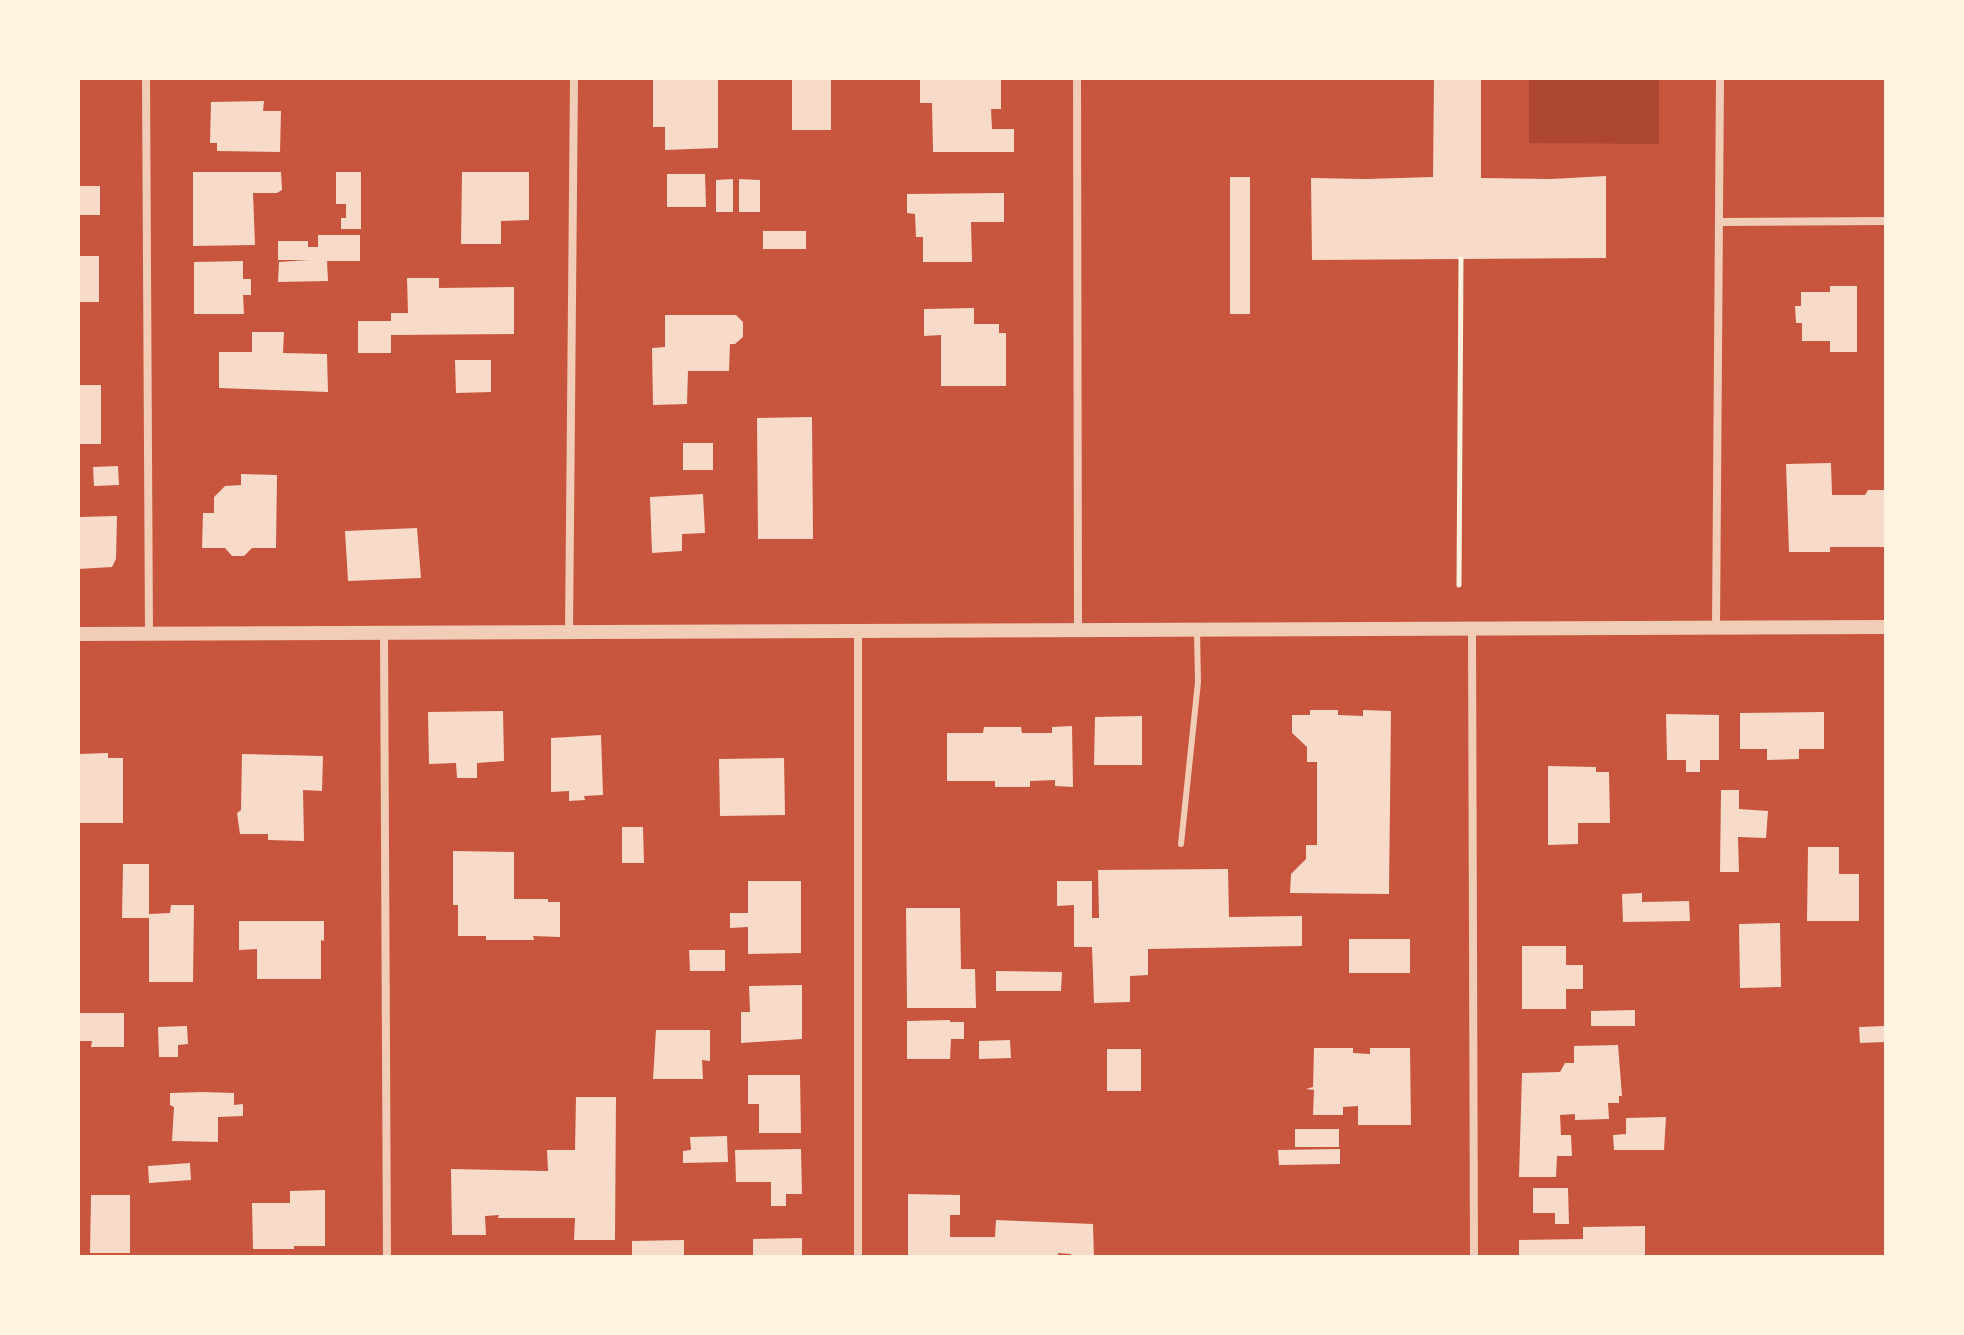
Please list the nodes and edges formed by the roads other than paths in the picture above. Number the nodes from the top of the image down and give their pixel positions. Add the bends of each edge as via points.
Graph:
1 (146, 78) edge
2 (574, 78) edge
3 (1077, 78) edge
4 (1720, 78) edge
5 (1886, 221) edge
6 (1719, 222) junction
7 (1886, 627) edge
8 (1716, 628) junction
9 (1078, 631) junction
10 (1197, 631) junction
11 (1472, 631) junction
12 (569, 633) junction
13 (858, 633) junction
14 (78, 634) edge
15 (384, 634) junction
16 (149, 635) junction
17 (1181, 844) dead end
18 (387, 1257) edge
19 (858, 1257) edge
20 (1474, 1257) edge

1 - 16 street
2 - 12 street
3 - 9 street
4 - 6 street
5 - 6 street
6 - 8 street
7 - 8 street
8 - 11 street
9 - 10 street
9 - 13 street
10 - 11 street
10 - 17 lane via 1198,682
11 - 20 street
12 - 13 street
12 - 15 street
13 - 19 street
14 - 16 street
15 - 16 street
15 - 18 street

